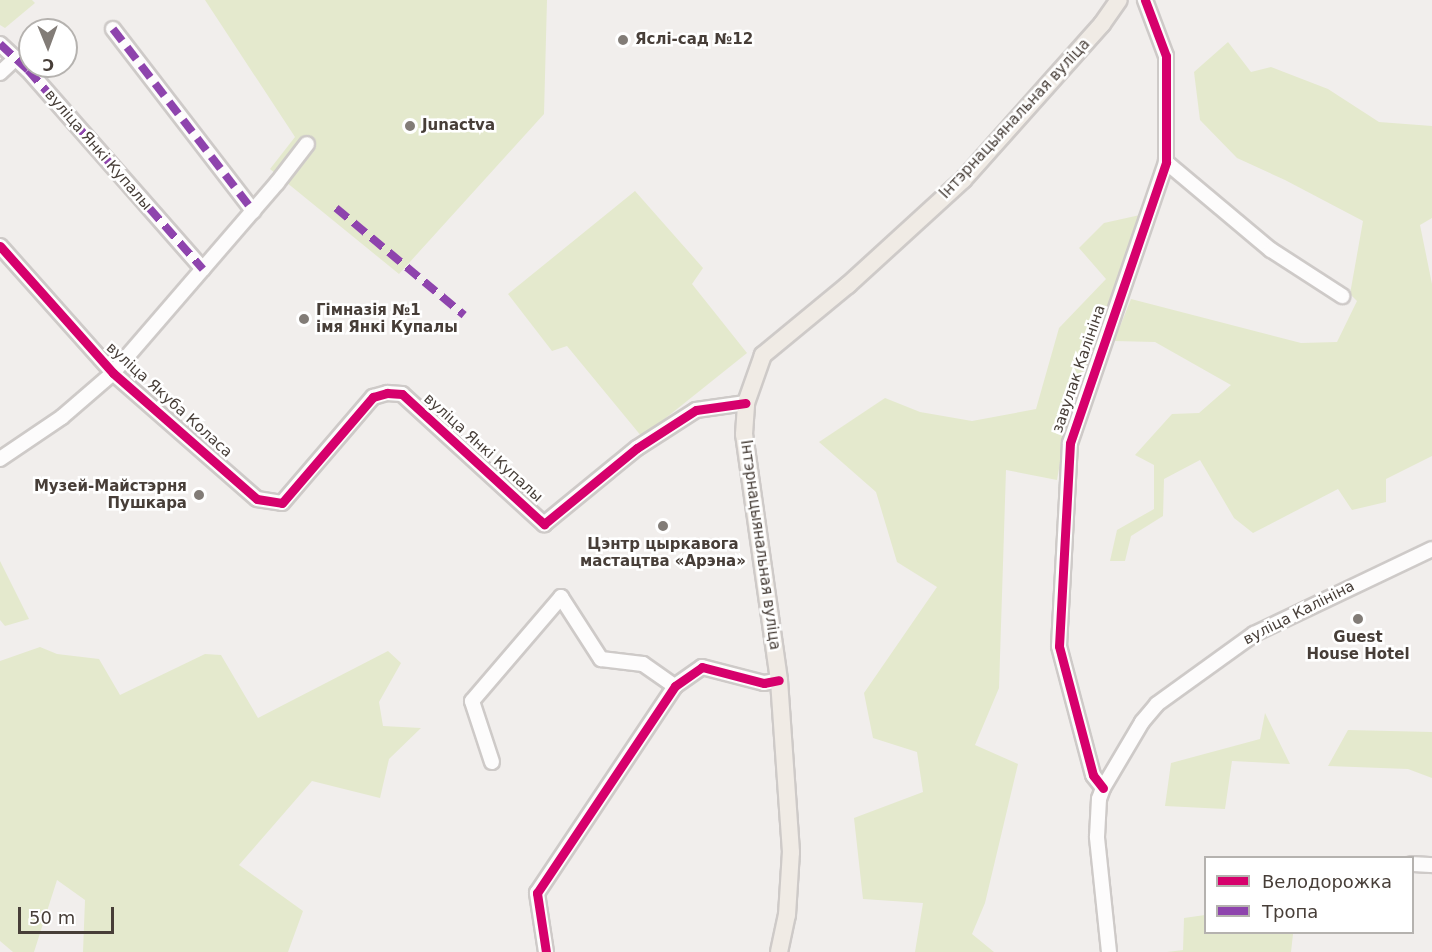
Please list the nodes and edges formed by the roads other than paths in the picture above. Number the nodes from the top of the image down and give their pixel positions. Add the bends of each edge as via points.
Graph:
1 (1119, 0) edge
2 (1145, 0) edge
3 (113, 29) dead end
4 (0, 44) edge
5 (16, 58) junction
6 (0, 73) edge
7 (307, 144) dead end
8 (1166, 162) junction
9 (253, 211) junction
10 (0, 246) edge
11 (203, 269) junction
12 (1342, 296) dead end
13 (113, 373) junction
14 (746, 403) junction
15 (0, 459) edge
16 (282, 502) joint
17 (1432, 549) edge
18 (780, 680) junction
19 (675, 686) junction
20 (492, 762) dead end
21 (1102, 788) junction
22 (1414, 864) edge
23 (1432, 865) edge
24 (546, 952) edge
25 (779, 952) edge
26 (1109, 952) edge

1 - 14 main road, Інтэрнацыянальная вуліца via 963,180 848,285 763,355
2 - 8 street, завулак Калініна via 1166,56
3 - 9 street
4 - 5 street, вуліца Янкі Купалы
5 - 6 street
5 - 11 street, вуліца Янкі Купалы
7 - 9 street
8 - 12 street via 1272,250
8 - 21 street, завулак Калініна via 1070,443 1059,646 1093,775
9 - 11 street
10 - 13 street, вуліца Якуба Коласа
11 - 13 street
13 - 15 street, вуліца Якуба Коласа via 62,417
13 - 16 street, вуліца Якуба Коласа via 257,499
14 - 16 street, вуліца Янкі Купалы via 696,410 637,448 544,524 402,394 387,393 373,397
14 - 18 main road, Інтэрнацыянальная вуліца via 744,434
17 - 21 street, вуліца Калініна via 1254,634 1204,667 1157,704
18 - 19 street via 764,683 702,667
18 - 25 main road, Інтэрнацыянальная вуліца via 791,852 787,915
19 - 20 street via 643,664 601,659 561,597 472,701
19 - 24 street via 537,893
21 - 26 street, вуліца Калініна via 1096,837
22 - 23 street

